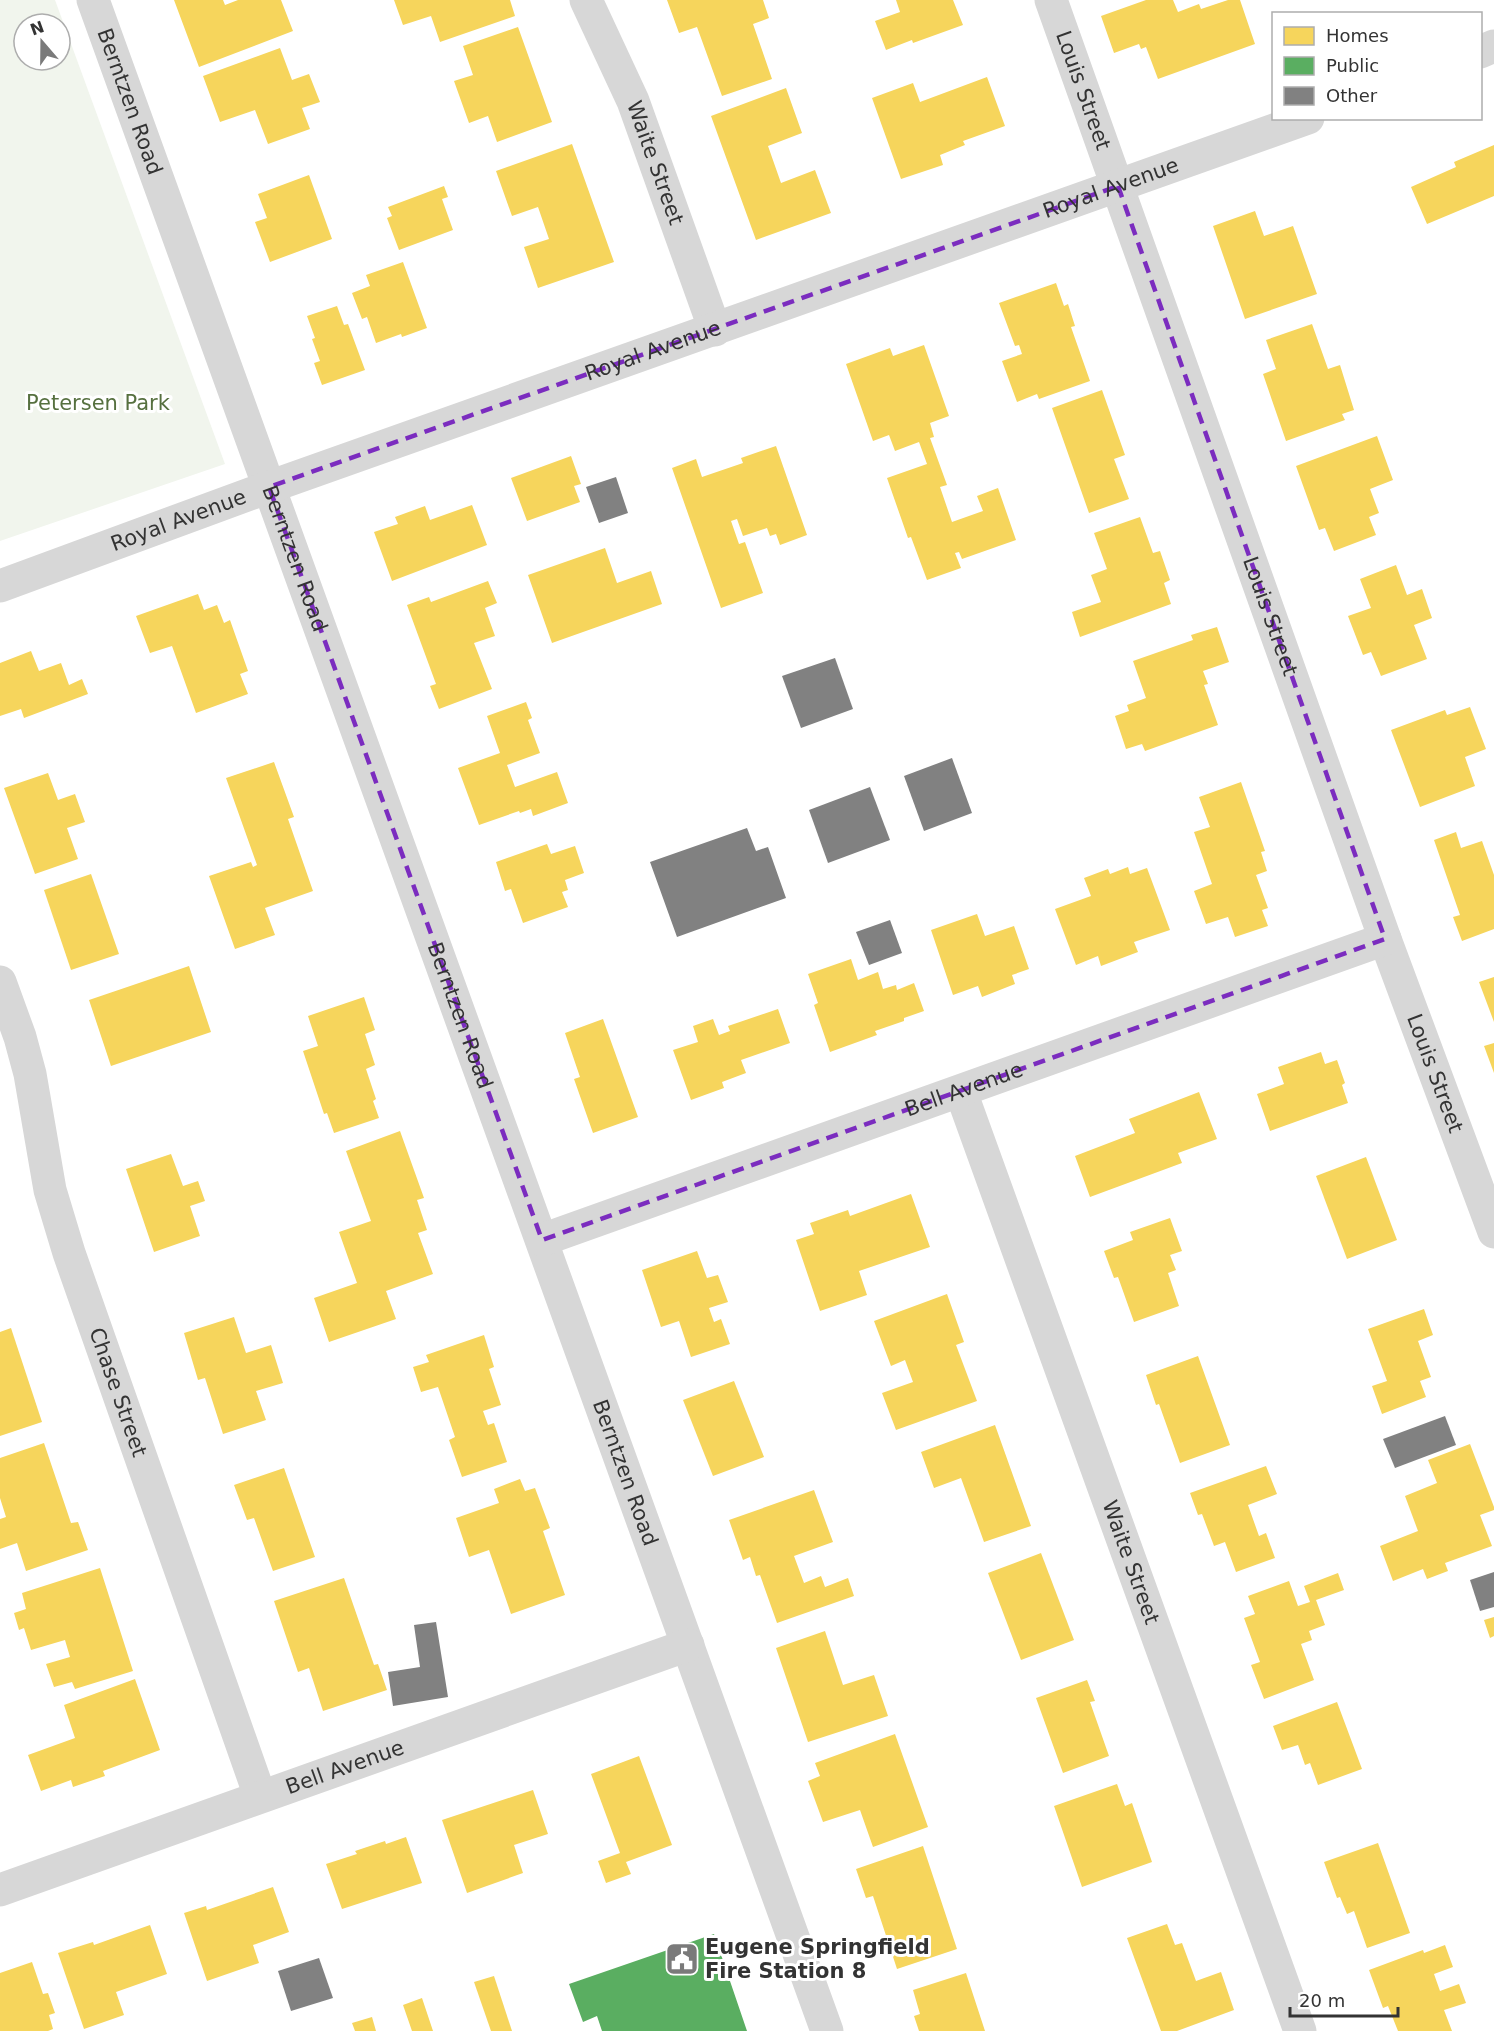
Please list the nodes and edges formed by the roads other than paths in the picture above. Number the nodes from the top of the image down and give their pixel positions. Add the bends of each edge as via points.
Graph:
1 (93, 0) edge
2 (586, 0) edge
3 (1051, 0) edge
4 (1302, 120) edge
5 (1118, 186) junction
6 (715, 330) junction
7 (269, 488) junction
8 (0, 586) edge
9 (1385, 939) junction
10 (0, 982) edge
11 (961, 1092) junction
12 (1494, 1232) edge
13 (542, 1240) junction
14 (688, 1645) junction
15 (260, 1796) junction
16 (0, 1890) edge
17 (827, 2031) edge
18 (1300, 2031) edge

1 - 7 street, Berntzen Road
2 - 6 street, Waite Street via 627,86
3 - 5 street, Louis Street
4 - 5 street, Royal Avenue
5 - 6 street, Royal Avenue
5 - 9 street, Louis Street
6 - 7 street, Royal Avenue
7 - 8 street, Royal Avenue
7 - 13 street, Berntzen Road
9 - 11 street, Bell Avenue
9 - 12 street, Louis Street
10 - 15 street, Chase Street via 30,1074 50,1190 69,1253
11 - 13 street, Bell Avenue
11 - 18 street, Waite Street
13 - 14 street, Berntzen Road
14 - 15 street, Bell Avenue
14 - 17 street, Berntzen Road
15 - 16 street, Bell Avenue

